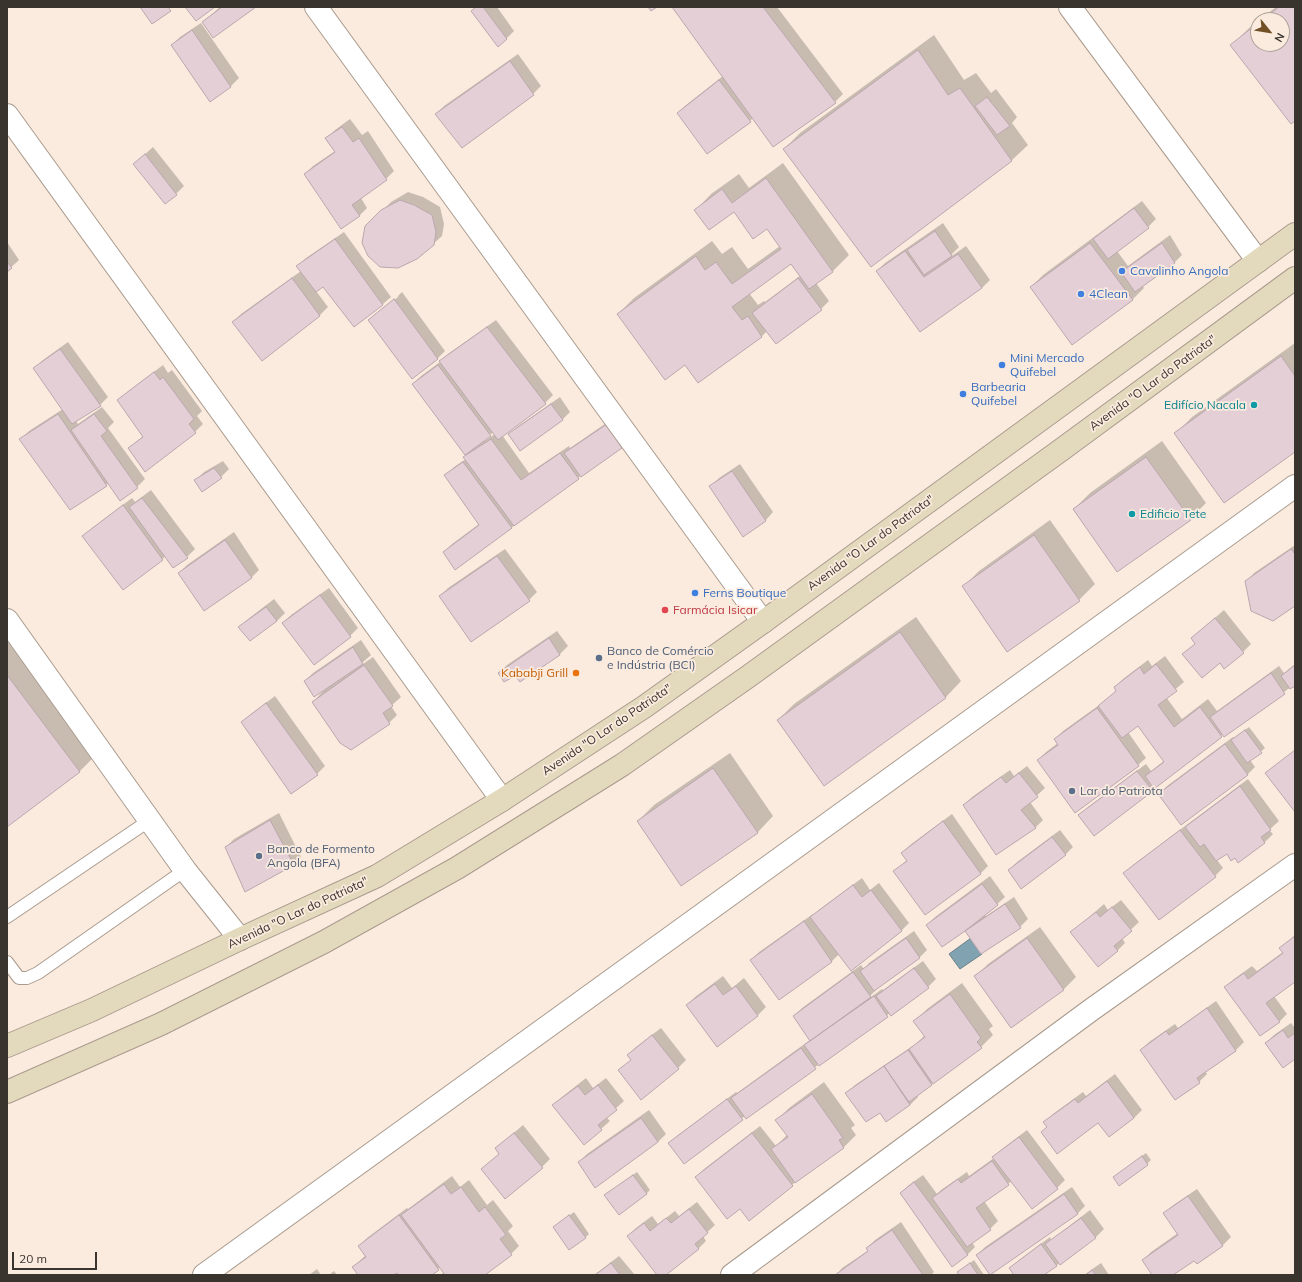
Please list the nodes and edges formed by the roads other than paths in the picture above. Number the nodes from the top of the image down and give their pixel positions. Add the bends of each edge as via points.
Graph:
1 (316, 7) edge
2 (1070, 7) edge
3 (7, 115) edge
4 (1295, 234) edge
5 (1258, 261) junction
6 (1295, 278) edge
7 (1295, 486) edge
8 (7, 620) edge
9 (763, 622) junction
10 (502, 800) junction
11 (150, 820) junction
12 (1295, 865) edge
13 (185, 870) junction
14 (7, 917) edge
15 (240, 939) junction
16 (7, 962) edge
17 (7, 1046) edge
18 (7, 1092) edge
19 (204, 1275) edge
20 (732, 1275) edge

1 - 9 street
2 - 5 street
3 - 10 street
4 - 5 main road, Avenida "O Lar do Patriota"
5 - 9 main road, Avenida "O Lar do Patriota"
6 - 18 main road, Avenida "O Lar do Patriota" via 1048,460 622,765 456,868 324,942 161,1024
7 - 19 street
8 - 11 street
9 - 10 main road, Avenida "O Lar do Patriota" via 644,706
10 - 15 main road, Avenida "O Lar do Patriota" via 378,876
11 - 13 street
11 - 14 lane
12 - 20 street via 1091,1010
13 - 15 street
13 - 16 lane via 38,973 27,978 19,978
15 - 17 main road, Avenida "O Lar do Patriota" via 92,1010

